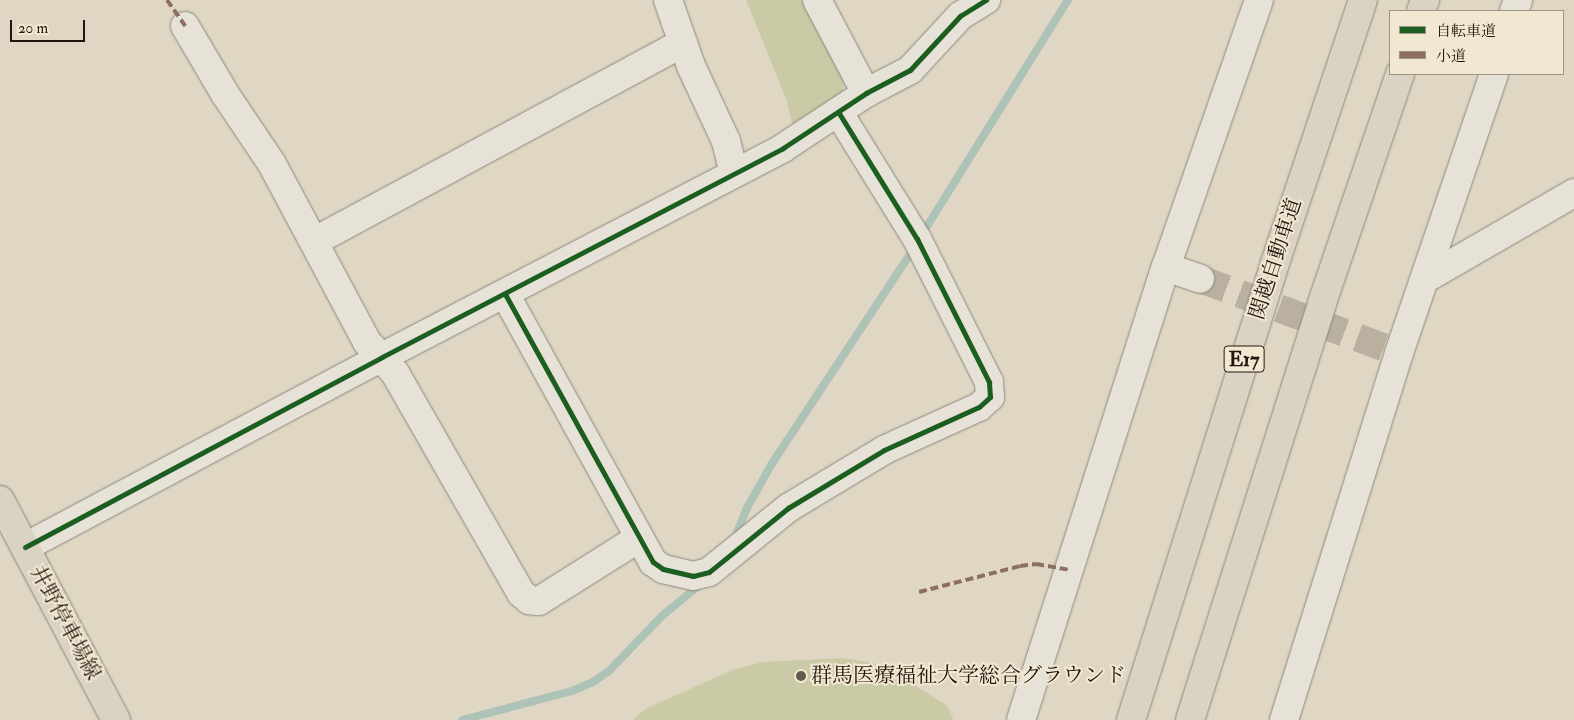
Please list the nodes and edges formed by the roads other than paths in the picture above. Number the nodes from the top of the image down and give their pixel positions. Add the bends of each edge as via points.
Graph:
1 (668, 0) edge
2 (818, 0) edge
3 (986, 0) edge
4 (1259, 0) edge
5 (1363, 0) edge
6 (185, 26) dead end
7 (683, 43) junction
8 (1400, 75) edge
9 (1494, 75) edge
10 (866, 92) junction
11 (839, 113) junction
12 (734, 173) junction
13 (1574, 193) edge
14 (314, 241) junction
15 (1166, 267) junction
16 (1200, 279) tunnel mouth
17 (1425, 279) junction
18 (505, 294) junction
19 (382, 357) junction
20 (0, 500) edge
21 (13, 537) edge
22 (639, 538) junction
23 (116, 720) edge
24 (1021, 720) edge
25 (1131, 720) edge
26 (1190, 720) edge
27 (1284, 720) edge

1 - 7 street
2 - 10 street
3 - 10 street via 960,16 910,70
4 - 15 street
5 - 25 main road, 関越自動車道 / E17 via 1274,262
6 - 14 street via 272,164
7 - 12 street via 726,141
7 - 14 street
8 - 26 main road via 1322,303
9 - 17 street
10 - 11 street
11 - 12 street via 784,148
11 - 22 street via 917,239 989,382 990,397 980,407 884,450 804,498 702,575 663,569 653,562
12 - 18 street
13 - 17 street
14 - 19 street via 367,342
15 - 16 street
15 - 24 street
17 - 27 street
18 - 19 street
18 - 22 street
19 - 21 street
19 - 22 street via 395,373 518,589 528,600 545,598
20 - 21 main road, 井野停車場線
21 - 23 main road, 井野停車場線

